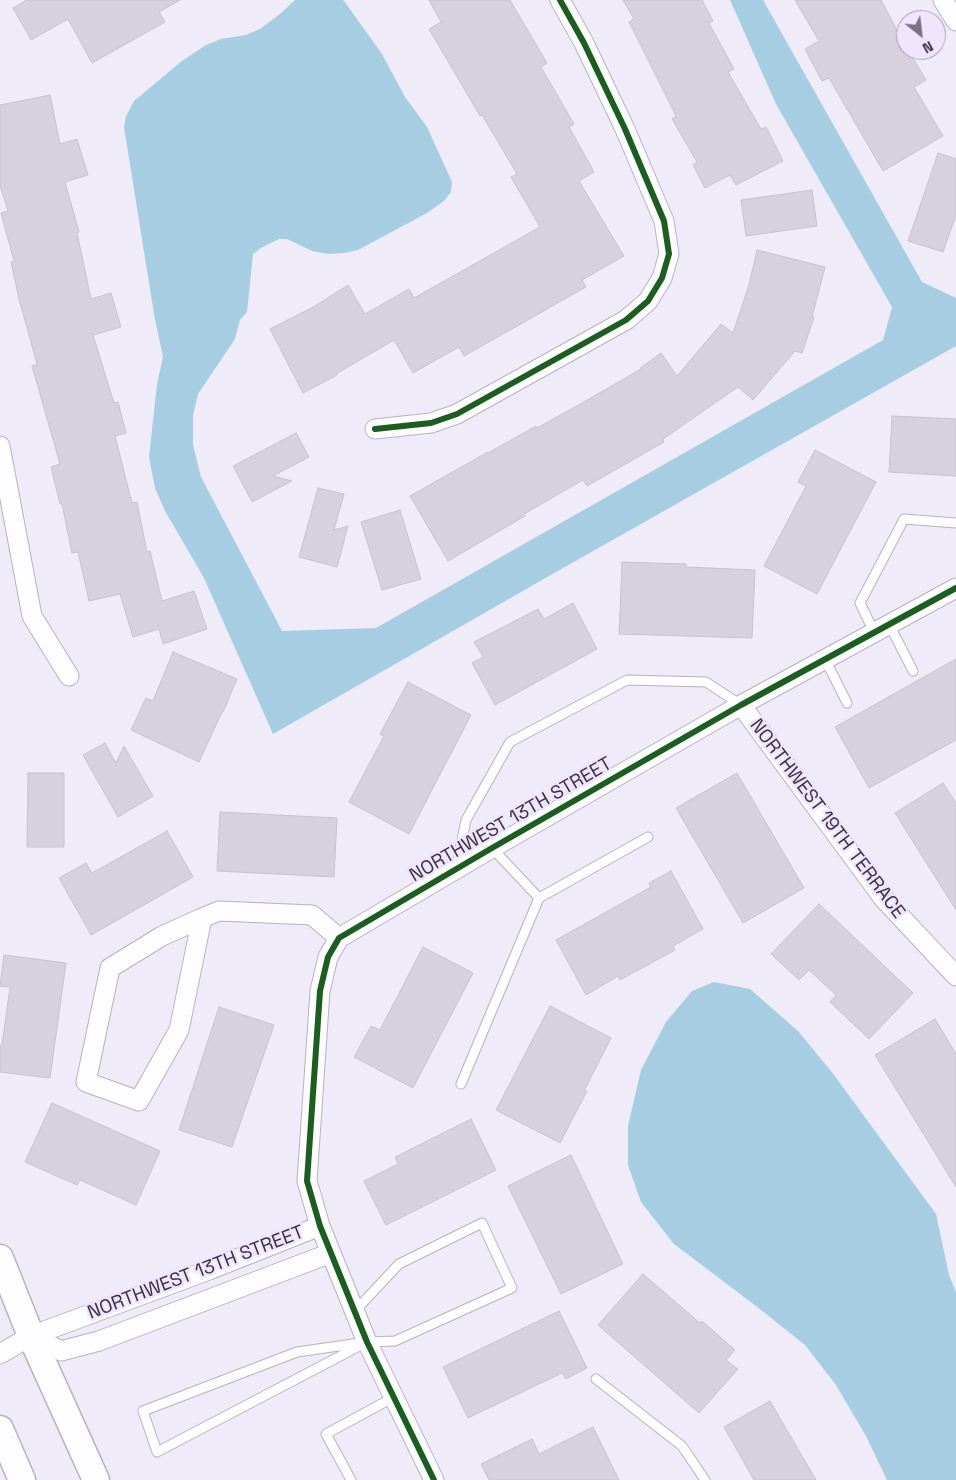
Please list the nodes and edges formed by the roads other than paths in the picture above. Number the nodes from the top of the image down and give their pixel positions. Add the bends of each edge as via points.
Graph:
1 (560, 0) edge
2 (943, 0) edge
3 (956, 21) edge
4 (375, 429) dead end
5 (0, 446) edge
6 (956, 523) edge
7 (956, 588) edge
8 (881, 628) junction
9 (825, 659) junction
10 (914, 671) dead end
11 (69, 676) dead end
12 (847, 703) dead end
13 (741, 705) junction
14 (648, 836) dead end
15 (492, 848) junction
16 (456, 869) junction
17 (540, 898) junction
18 (202, 918) junction
19 (339, 938) junction
20 (956, 976) edge
21 (462, 1084) dead end
22 (320, 1226) junction
23 (331, 1253) junction
24 (0, 1258) edge
25 (355, 1311) junction
26 (31, 1336) junction
27 (367, 1342) junction
28 (0, 1354) edge
29 (596, 1379) dead end
30 (394, 1397) junction
31 (0, 1429) edge
32 (22, 1480) edge
33 (96, 1480) edge
34 (351, 1480) edge
35 (434, 1480) edge
36 (705, 1480) edge

1 - 4 street via 625,128 664,221 670,254 662,278 648,301 626,320 457,414 432,423
2 - 3 street
5 - 11 street via 32,616
6 - 8 lane via 904,519 860,603
7 - 8 street, NORTHWEST 13TH STREET
8 - 9 street, NORTHWEST 13TH STREET
8 - 10 lane
9 - 12 lane
9 - 13 street, NORTHWEST 13TH STREET
13 - 15 street, NORTHWEST 13TH STREET
13 - 16 lane via 706,682 627,680 510,742 466,820
13 - 20 street, NORTHWEST 19TH TERRACE via 884,899
14 - 17 lane
15 - 16 street, NORTHWEST 13TH STREET
15 - 17 lane
16 - 19 street, NORTHWEST 13TH STREET
17 - 21 lane
18 - 18 street via 162,936 110,968 86,1082 139,1101 179,1030
18 - 19 street via 219,911 312,915
19 - 22 street, NORTHWEST 13TH STREET via 328,957 320,991 307,1181
22 - 23 street
22 - 26 street, NORTHWEST 13TH STREET
23 - 25 street
23 - 26 street, NORTHWEST 13TH STREET via 99,1341 61,1351
24 - 26 main road
25 - 27 street
25 - 27 lane via 398,1264 482,1223 512,1288 395,1340
26 - 28 street, NORTHWEST 13TH STREET
26 - 33 main road
27 - 27 lane via 297,1352 143,1411 157,1452
27 - 30 street
29 - 36 lane via 682,1446
30 - 34 lane via 326,1434
30 - 35 street
31 - 32 main road

